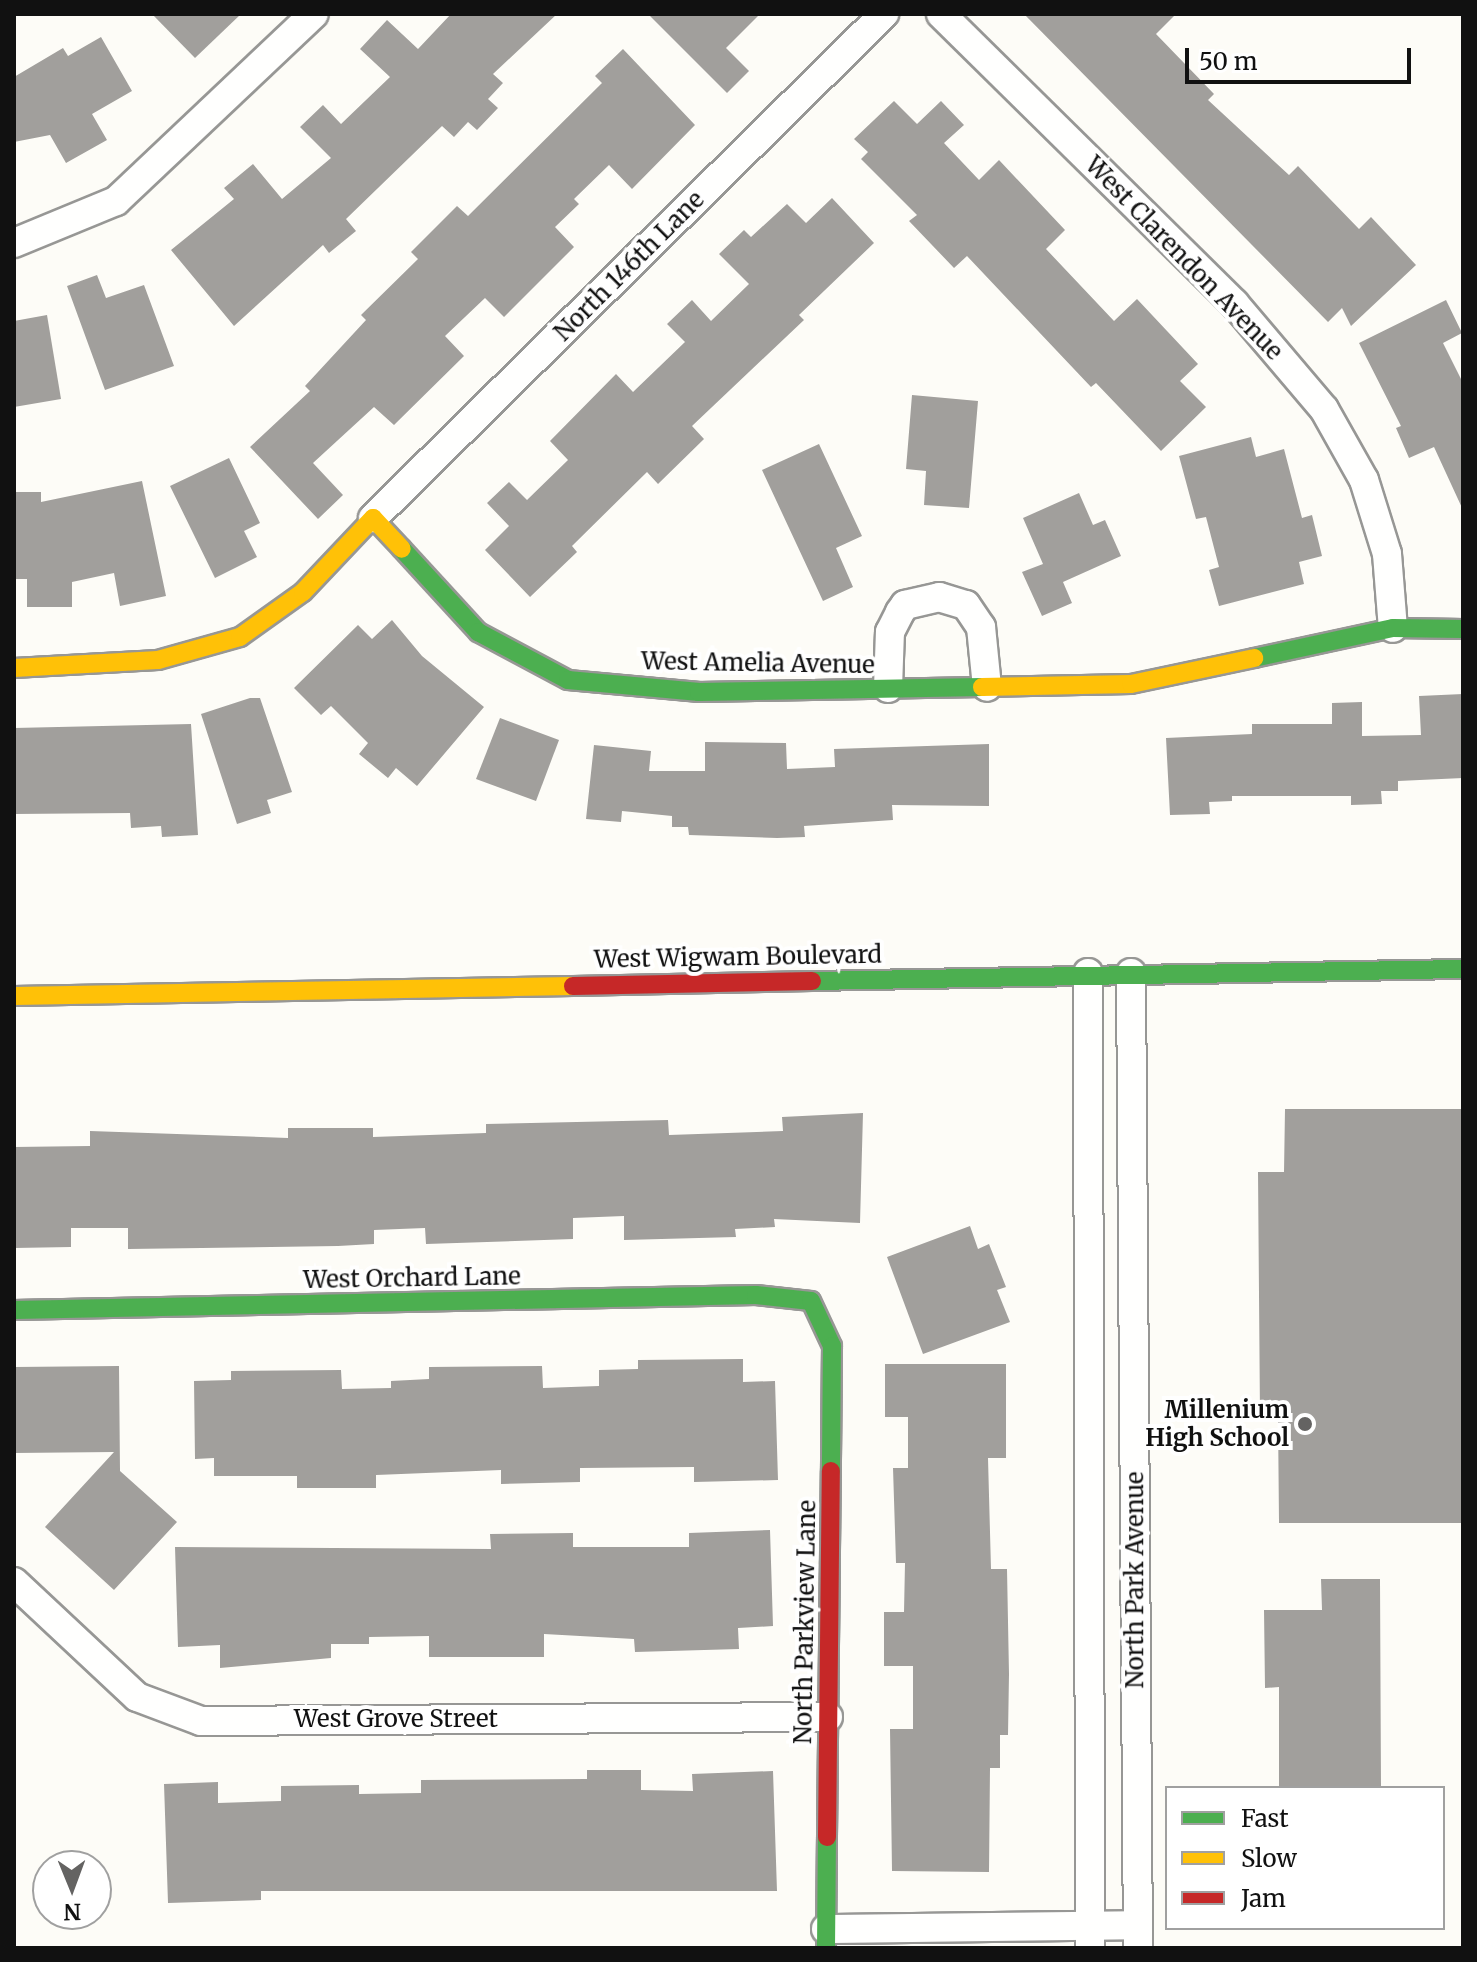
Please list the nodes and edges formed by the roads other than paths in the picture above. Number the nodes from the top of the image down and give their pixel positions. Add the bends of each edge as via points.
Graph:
1 (314, 14) edge
2 (884, 14) edge
3 (941, 14) edge
4 (14, 243) edge
5 (373, 518) junction
6 (1393, 628) junction
7 (1463, 629) edge
8 (14, 668) edge
9 (987, 687) junction
10 (888, 688) junction
11 (1463, 969) edge
12 (1088, 973) junction
13 (1131, 973) junction
14 (14, 996) edge
15 (811, 1301) joint
16 (14, 1310) edge
17 (14, 1582) edge
18 (828, 1717) junction
19 (1091, 1937) edge
20 (1138, 1937) edge
21 (826, 1938) edge

1 - 4 street via 116,201
2 - 5 street, North 146th Lane
3 - 6 street, West Clarendon Avenue via 1234,303 1324,409 1364,480 1387,554
5 - 8 street via 303,592 240,637 158,660
5 - 10 street, West Amelia Avenue via 478,632 568,680 699,692
6 - 7 street, West Amelia Avenue
6 - 9 street, West Amelia Avenue via 1131,684
9 - 10 street, West Amelia Avenue
9 - 10 street via 981,627 966,605 939,597 905,605 900,612 890,632
11 - 13 street, West Wigwam Boulevard
12 - 13 street, West Wigwam Boulevard
12 - 14 street, West Wigwam Boulevard
12 - 19 street, North Park Avenue
13 - 20 street, North Park Avenue
15 - 16 street, West Orchard Lane via 756,1295
15 - 18 street, North Parkview Lane via 832,1346
17 - 18 street, West Grove Street via 137,1697 201,1721
18 - 21 street, North Parkview Lane
19 - 20 street
19 - 21 street

